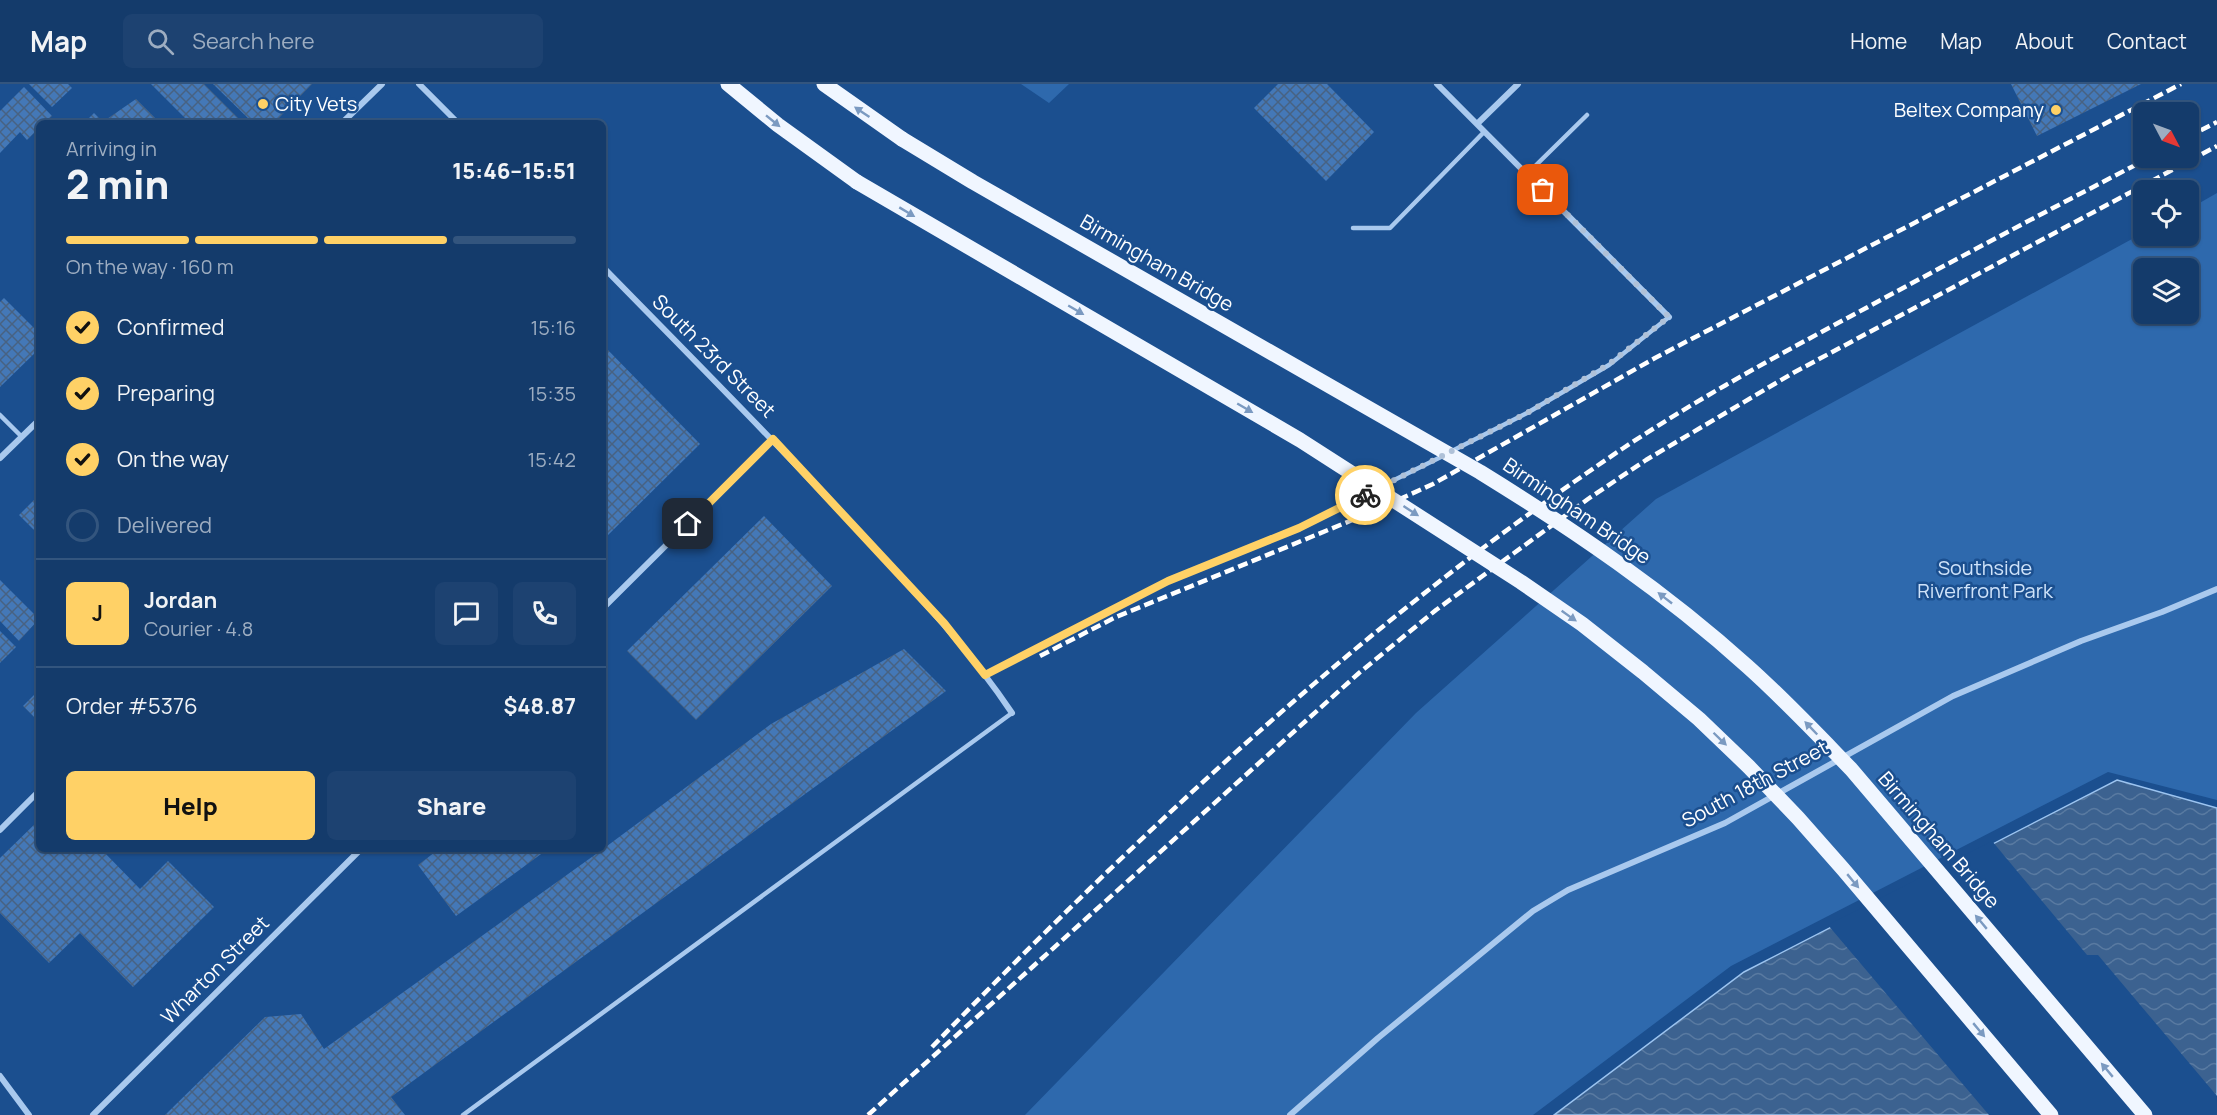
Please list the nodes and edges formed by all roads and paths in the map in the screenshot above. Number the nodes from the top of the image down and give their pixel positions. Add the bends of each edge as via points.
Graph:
1 (382, 84) edge
2 (418, 84) edge
3 (728, 84) edge
4 (824, 84) edge
5 (1437, 84) edge
6 (1518, 84) edge
7 (1587, 114) dead end
8 (345, 120) edge
9 (455, 120) edge
10 (1477, 124) junction
11 (1484, 132) junction
12 (1527, 174) junction
13 (1353, 228) dead end
14 (606, 270) edge
15 (1669, 317) joint
16 (0, 415) edge
17 (36, 423) edge
18 (22, 437) junction
19 (773, 439) junction
20 (0, 458) edge
21 (2217, 589) edge
22 (606, 605) edge
23 (985, 675) junction
24 (1012, 713) joint
25 (36, 794) edge
26 (0, 830) edge
27 (358, 852) edge
28 (0, 1076) edge
29 (29, 1115) edge
30 (93, 1115) edge
31 (463, 1115) edge
32 (1290, 1115) edge
33 (2051, 1115) edge
34 (2145, 1115) edge

1 - 8 street
2 - 9 street
3 -> 33 main road, bridge via 857,182 1300,440 1582,624 1699,719 1749,767 1843,869
34 -> 4 main road, Birmingham Bridge, bridge via 1851,769 1747,665 1688,616 1561,522 1480,472 973,182 902,139
5 - 10 street
6 - 10 street
7 - 12 lane
10 - 11 street
11 - 12 street
11 - 13 lane via 1390,228
12 - 15 street
14 - 19 street, South 23rd Street
15 - 23 lane via 1609,364 1527,413 1299,528 1168,581
16 - 18 lane
17 - 18 street
18 - 20 street
19 - 22 street
19 - 23 street, South 23rd Street via 944,623
21 - 32 street, South 18th Street via 1953,696 1725,823 1568,890 1533,911
23 - 24 street, South 23rd Street
24 - 31 lane
25 - 26 street
27 - 30 street, Wharton Street
28 - 29 street

